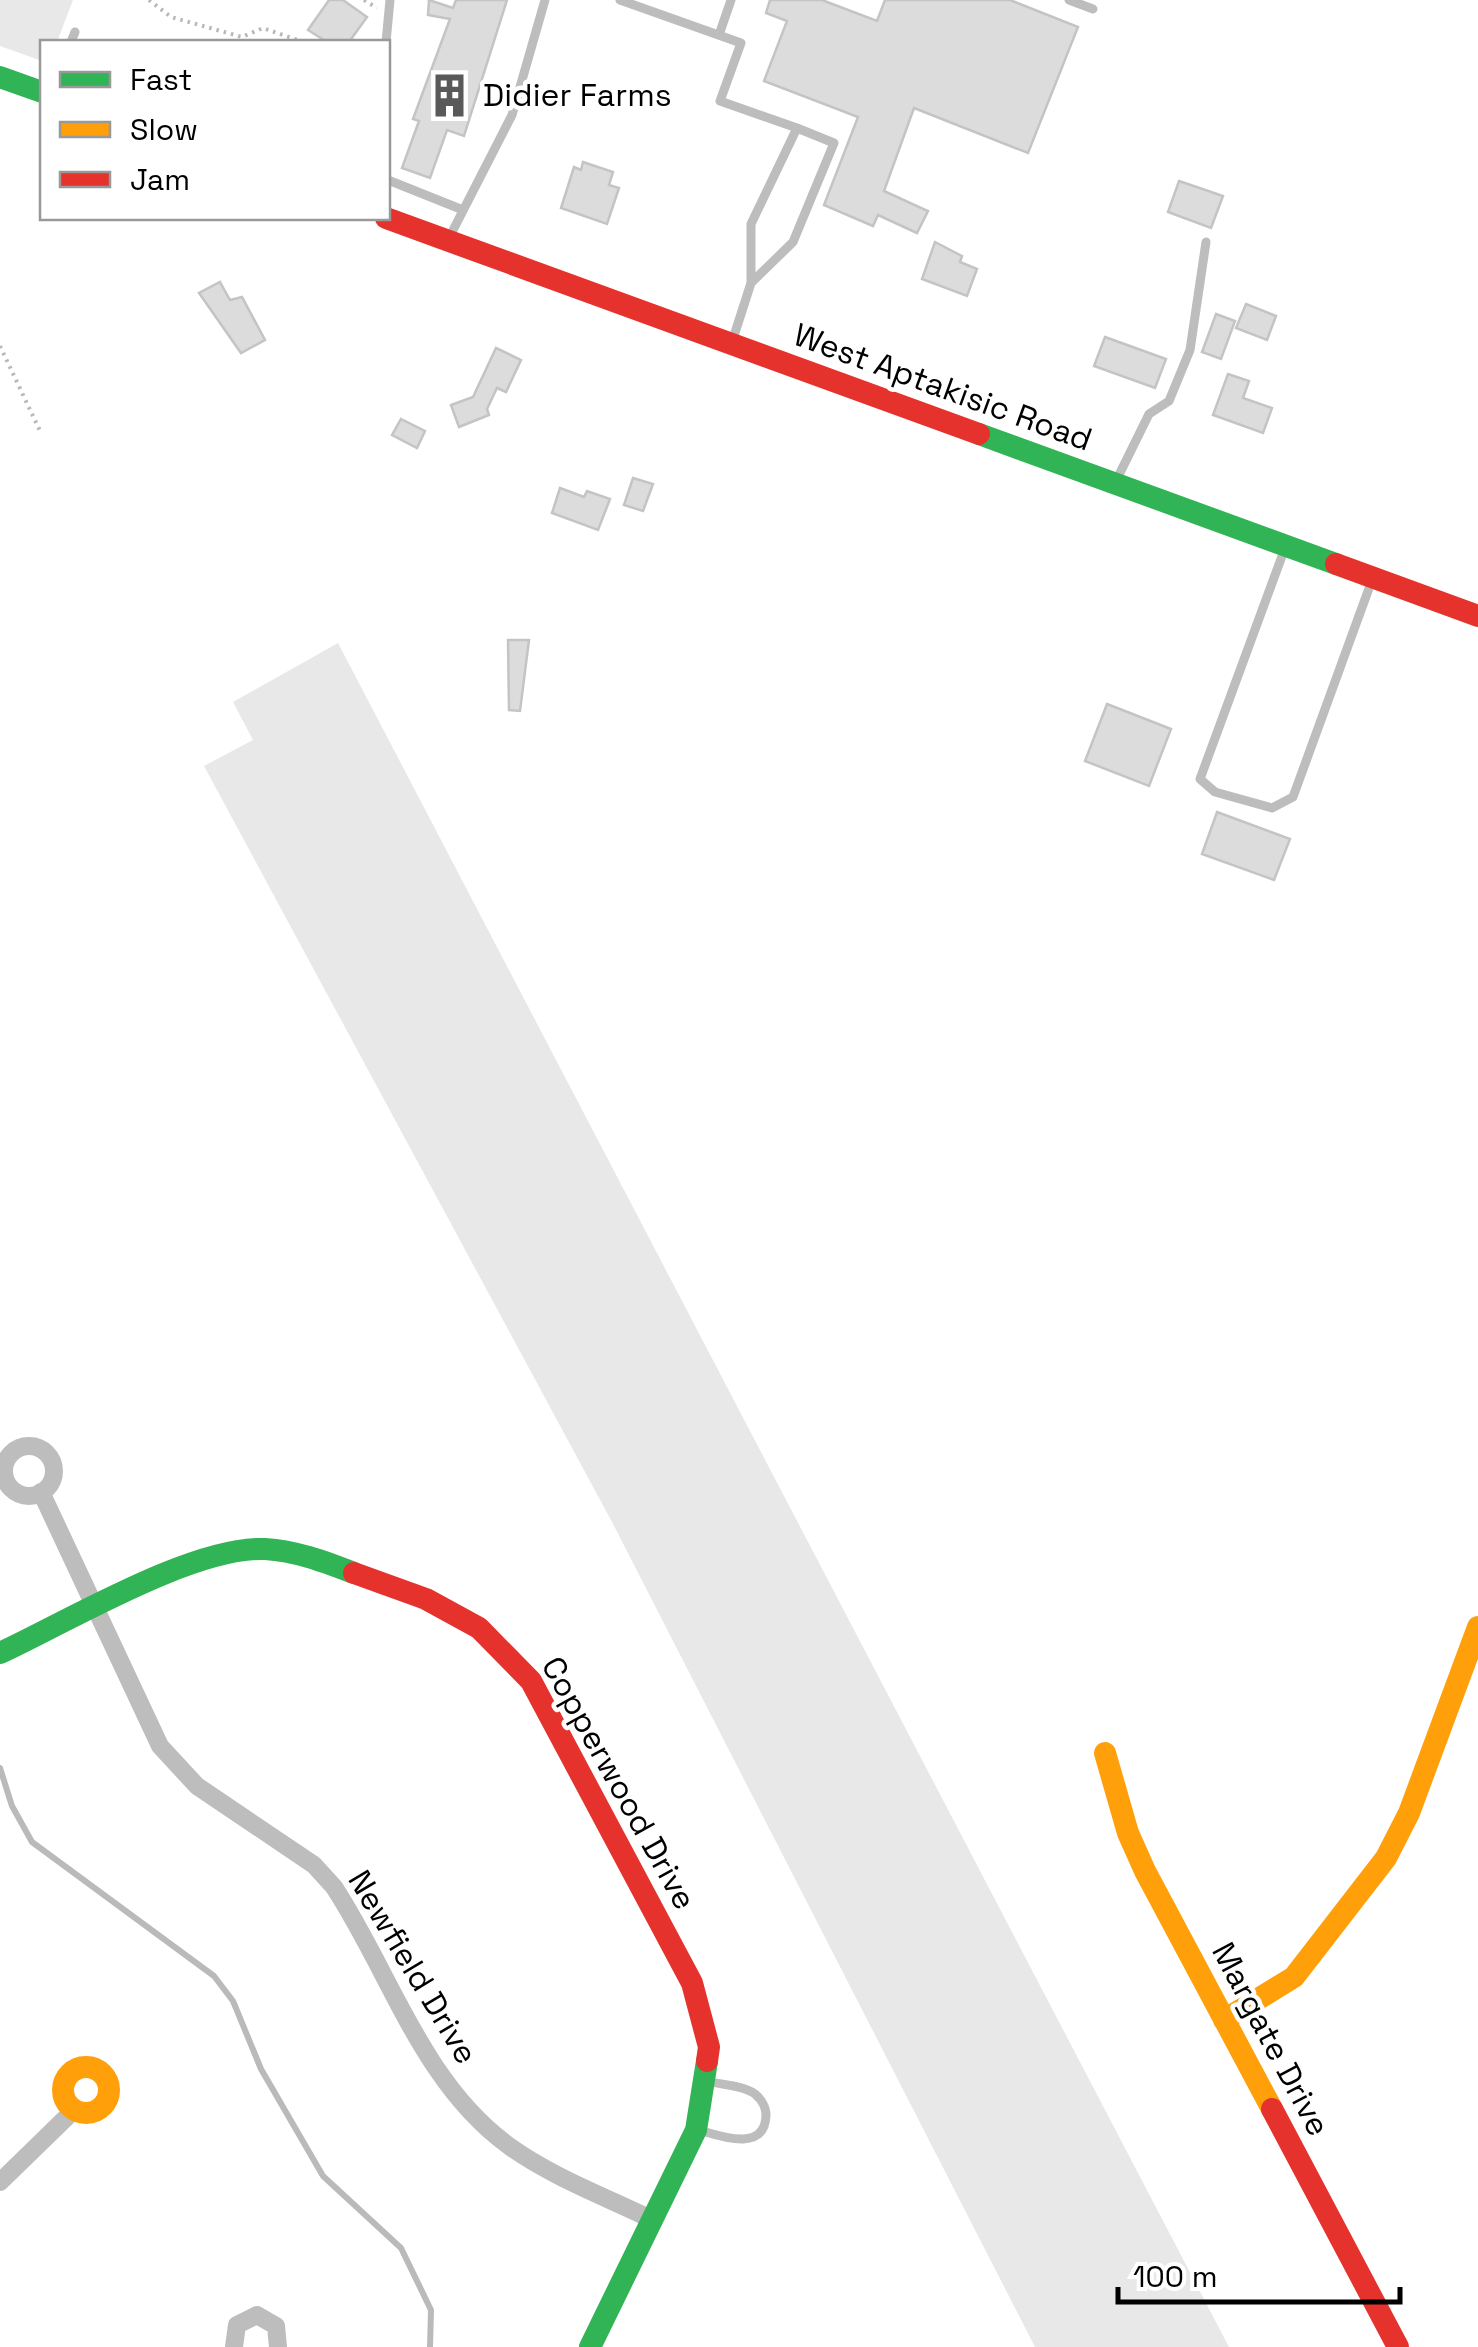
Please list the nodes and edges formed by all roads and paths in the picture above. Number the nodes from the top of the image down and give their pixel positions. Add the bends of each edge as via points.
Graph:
1 (149, 0) edge
2 (390, 0) edge
3 (545, 0) edge
4 (620, 0) edge
5 (732, 0) edge
6 (1069, 0) edge
7 (1093, 9) dead end
8 (718, 35) junction
9 (297, 40) edge
10 (386, 40) edge
11 (0, 77) edge
12 (40, 91) edge
13 (797, 128) junction
14 (390, 181) edge
15 (463, 210) junction
16 (390, 219) edge
17 (447, 240) junction
18 (1206, 242) dead end
19 (751, 283) junction
20 (732, 345) junction
21 (0, 346) edge
22 (40, 431) dead end
23 (1115, 484) junction
24 (1286, 546) junction
25 (1373, 577) junction
26 (1478, 616) edge
27 (41, 1492) dead end
28 (95, 1607) junction
29 (1478, 1628) edge
30 (0, 1654) edge
31 (1105, 1753) dead end
32 (1224, 2020) junction
33 (707, 2082) junction
34 (74, 2110) dead end
35 (696, 2130) junction
36 (0, 2182) edge
37 (653, 2220) junction
38 (234, 2347) edge
39 (278, 2347) edge
40 (590, 2347) edge
41 (1398, 2347) edge

1 - 9 path via 171,16 242,37 263,28
2 - 10 lane
3 - 15 lane via 512,115
4 - 8 lane
5 - 8 lane
6 - 7 lane
8 - 13 lane via 741,43 720,101
11 - 12 street
13 - 19 lane via 751,224
13 - 19 lane via 834,143 793,242
14 - 15 lane
15 - 17 lane
16 - 17 street, West Aptakisic Road
17 - 20 street, West Aptakisic Road
18 - 23 lane via 1190,350 1168,401 1149,414
19 - 20 lane
20 - 23 street, West Aptakisic Road
21 - 22 path
23 - 24 street, West Aptakisic Road
24 - 25 street, West Aptakisic Road
24 - 25 lane via 1200,780 1214,792 1272,808 1293,797
25 - 26 street, West Aptakisic Road
27 - 28 street, Newfield Drive
28 - 30 street, Copperwood Drive
28 - 33 street, Copperwood Drive via 199,1560 261,1549 303,1554 426,1599 479,1628 545,1702 692,1983 706,2022
28 - 37 street, Newfield Drive via 160,1746 197,1786 314,1866 334,1887 454,2094 511,2148
29 - 32 street via 1386,1858 1294,1977
31 - 32 street, Margate Drive via 1134,1846
32 - 41 street, Margate Drive
33 - 35 street, Copperwood Drive
33 - 35 lane via 757,2096 765,2122 755,2136 741,2140
34 - 36 street
35 - 37 street, Copperwood Drive
37 - 40 street, Copperwood Drive
38 - 39 street via 237,2325 257,2315 276,2326

